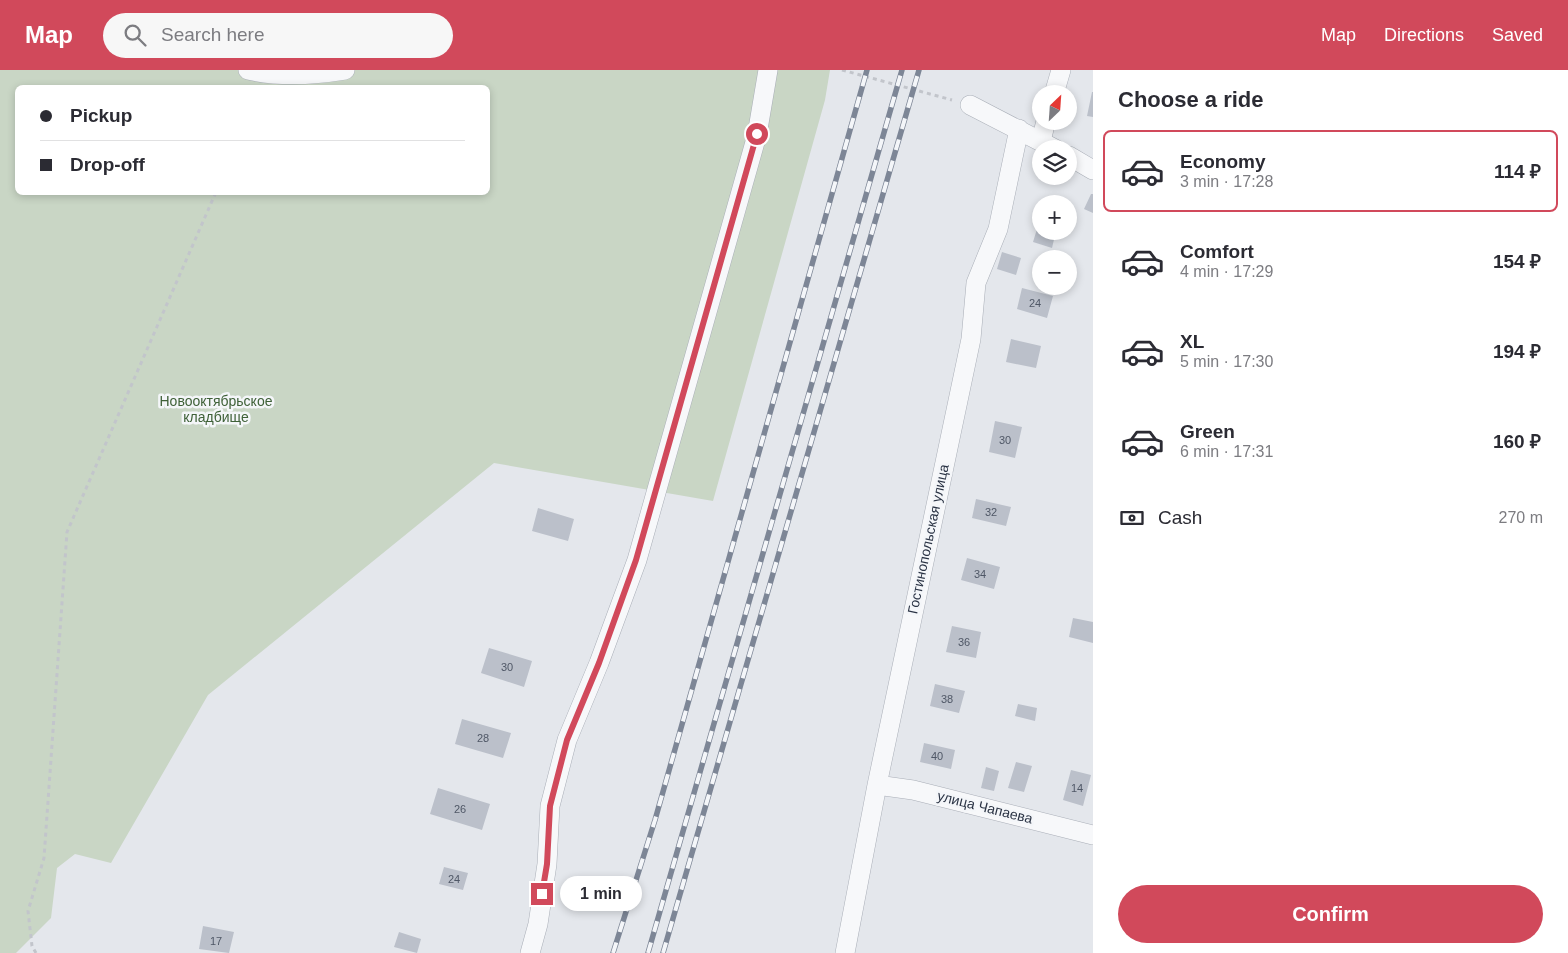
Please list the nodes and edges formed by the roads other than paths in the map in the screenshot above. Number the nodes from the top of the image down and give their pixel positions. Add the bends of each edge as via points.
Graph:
1 (248, 70) edge
2 (345, 70) edge
3 (768, 70) edge
4 (1061, 70) edge
5 (1057, 85) edge
6 (970, 105) road end
7 (1019, 129) junction
8 (1039, 140) edge
9 (1077, 161) edge
10 (1093, 170) edge
11 (877, 785) junction
12 (1093, 835) edge
13 (530, 953) edge
14 (845, 953) edge

1 - 2 street via 268,74
3 - 13 street via 757,134 636,560 567,740 550,806 547,864
4 - 5 street
6 - 7 street
7 - 8 street
7 - 11 street, Гостинопольская улица via 998,229 976,283 971,339
9 - 10 street
11 - 12 street, улица Чапаева via 913,790
11 - 14 street, Гостинопольская улица

